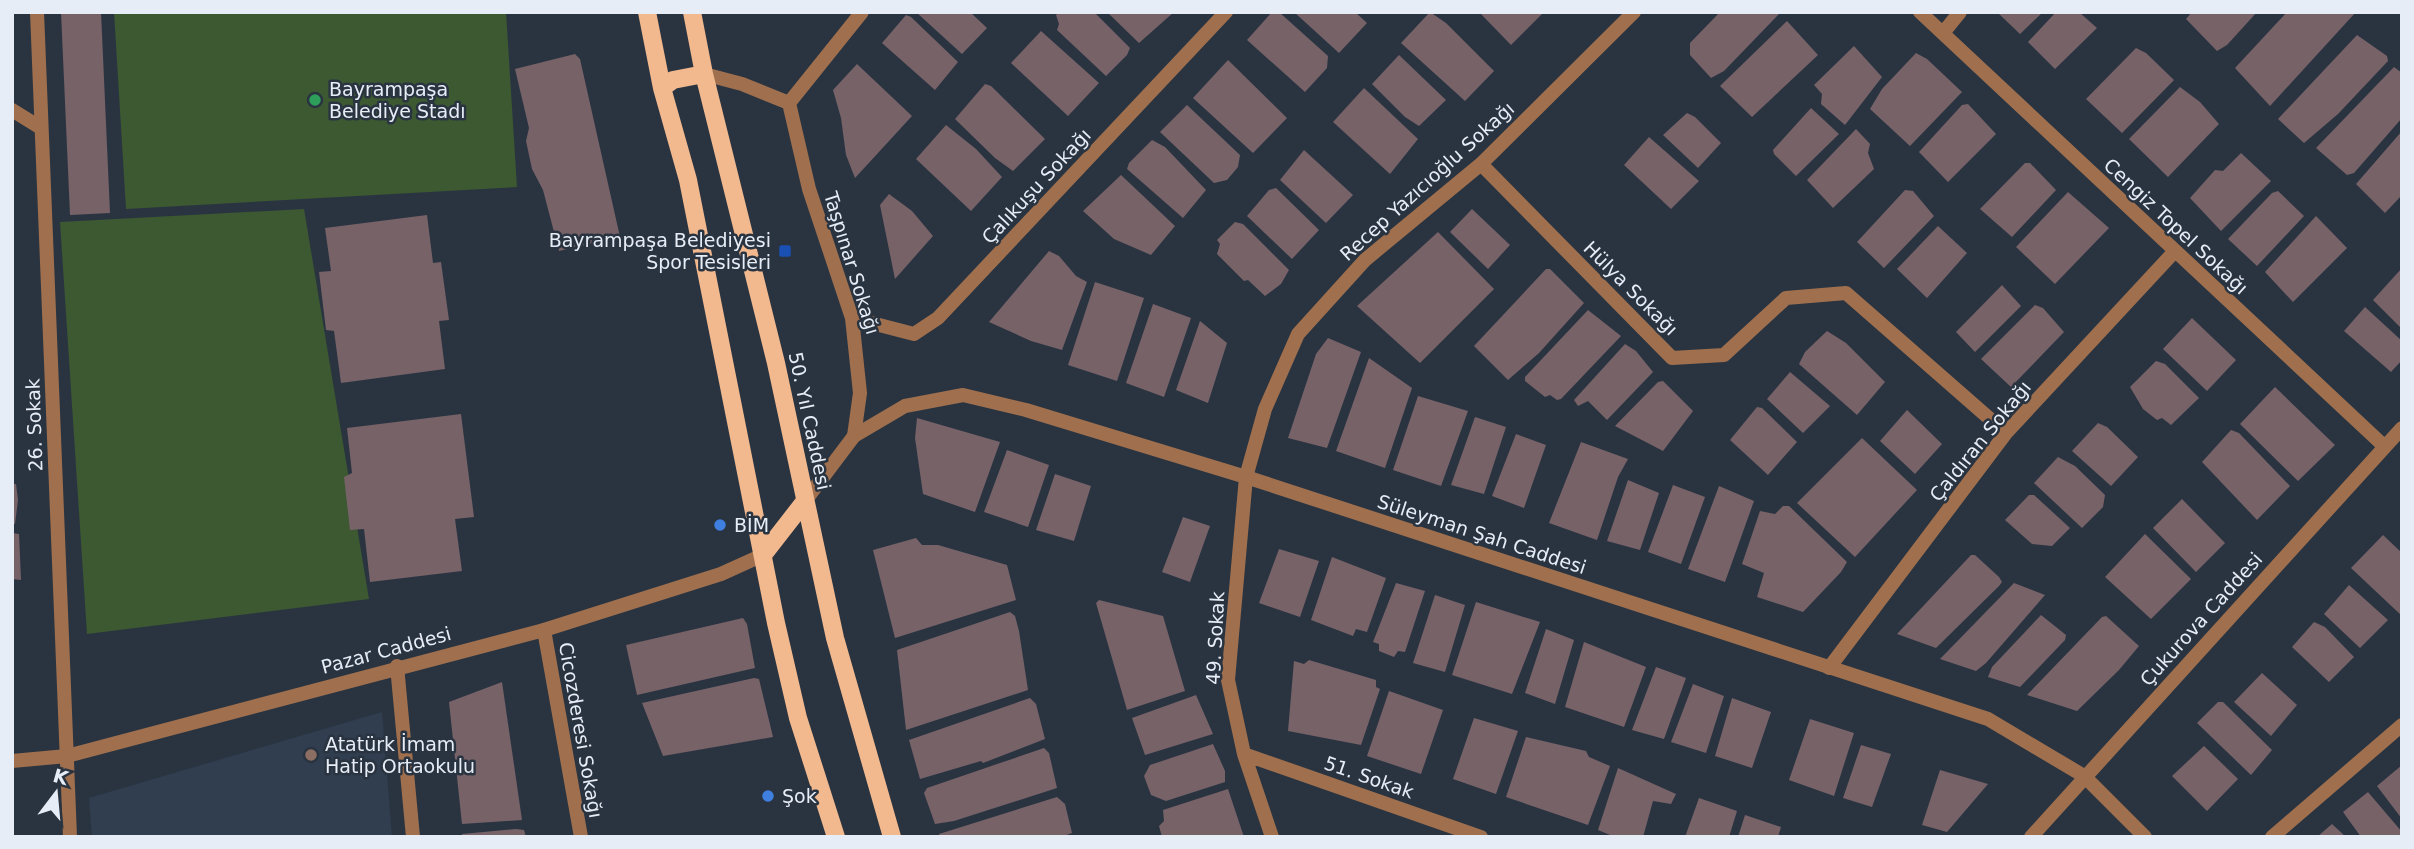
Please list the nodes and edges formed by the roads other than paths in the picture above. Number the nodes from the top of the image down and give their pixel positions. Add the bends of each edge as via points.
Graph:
1 (37, 12) edge
2 (648, 12) edge
3 (692, 12) edge
4 (862, 12) edge
5 (1226, 12) edge
6 (1634, 12) edge
7 (1920, 12) edge
8 (1960, 12) edge
9 (1943, 33) junction
10 (704, 74) junction
11 (662, 89) junction
12 (789, 103) junction
13 (12, 110) edge
14 (41, 128) junction
15 (1481, 163) junction
16 (2175, 251) junction
17 (852, 318) junction
18 (2402, 428) edge
19 (2006, 433) junction
20 (854, 436) junction
21 (2384, 446) junction
22 (1246, 477) junction
23 (805, 501) junction
24 (763, 555) junction
25 (544, 630) junction
26 (397, 666) junction
27 (1829, 668) junction
28 (2402, 725) edge
29 (1244, 754) junction
30 (67, 755) junction
31 (12, 761) edge
32 (2084, 776) junction
33 (70, 837) edge
34 (413, 837) edge
35 (581, 837) edge
36 (836, 837) edge
37 (892, 837) edge
38 (1272, 837) edge
39 (1481, 837) edge
40 (2031, 837) edge
41 (2145, 837) edge
42 (2272, 837) edge

1 - 14 street, 26. Sokak
2 - 11 main road
3 - 10 main road, 50. Yıl Caddesi
4 - 12 street
5 - 17 street, Çalıkuşu Sokağı via 938,318 914,334
6 - 15 street, Recep Yazıcıoğlu Sokağı
7 - 9 street, Cengiz Topel Sokağı
8 - 9 street
9 - 16 street, Cengiz Topel Sokağı
10 - 11 main road via 673,80
10 - 12 street
10 - 23 main road, 50. Yıl Caddesi
11 - 24 main road via 688,180
12 - 17 street, Taşpınar Sokağı via 809,189
13 - 14 street
14 - 30 street, 26. Sokak
15 - 19 street, Hülya Sokağı via 1672,358 1724,355 1786,298 1846,293
15 - 22 street, Recep Yazıcıoğlu Sokağı via 1365,260 1298,334 1265,409
16 - 19 street, Çaldıran Sokağı
16 - 21 street, Cengiz Topel Sokağı
17 - 20 street, Taşpınar Sokağı via 860,393
18 - 21 street, Çukurova Caddesi
19 - 27 street, Çaldıran Sokağı
20 - 22 street, Süleyman Şah Caddesi via 905,407 963,395
20 - 23 street, Süleyman Şah Caddesi
21 - 32 street, Çukurova Caddesi
22 - 27 street, Süleyman Şah Caddesi
22 - 29 street, 49. Sokak via 1228,680
23 - 24 main road
23 - 37 main road, 50. Yıl Caddesi via 835,638
24 - 25 street, Pazar Caddesi via 721,574
24 - 36 main road via 798,718
25 - 26 street, Pazar Caddesi
25 - 35 street, Cicozderesi Sokağı
26 - 30 street, Pazar Caddesi
26 - 34 street
27 - 32 street, Süleyman Şah Caddesi via 1987,719
28 - 42 street
29 - 38 street, 49. Sokak
29 - 39 street, 51. Sokak
30 - 31 street, Pazar Caddesi
30 - 33 street, 26. Sokak
32 - 40 street, Çukurova Caddesi
32 - 41 street, Süleyman Şah Caddesi

